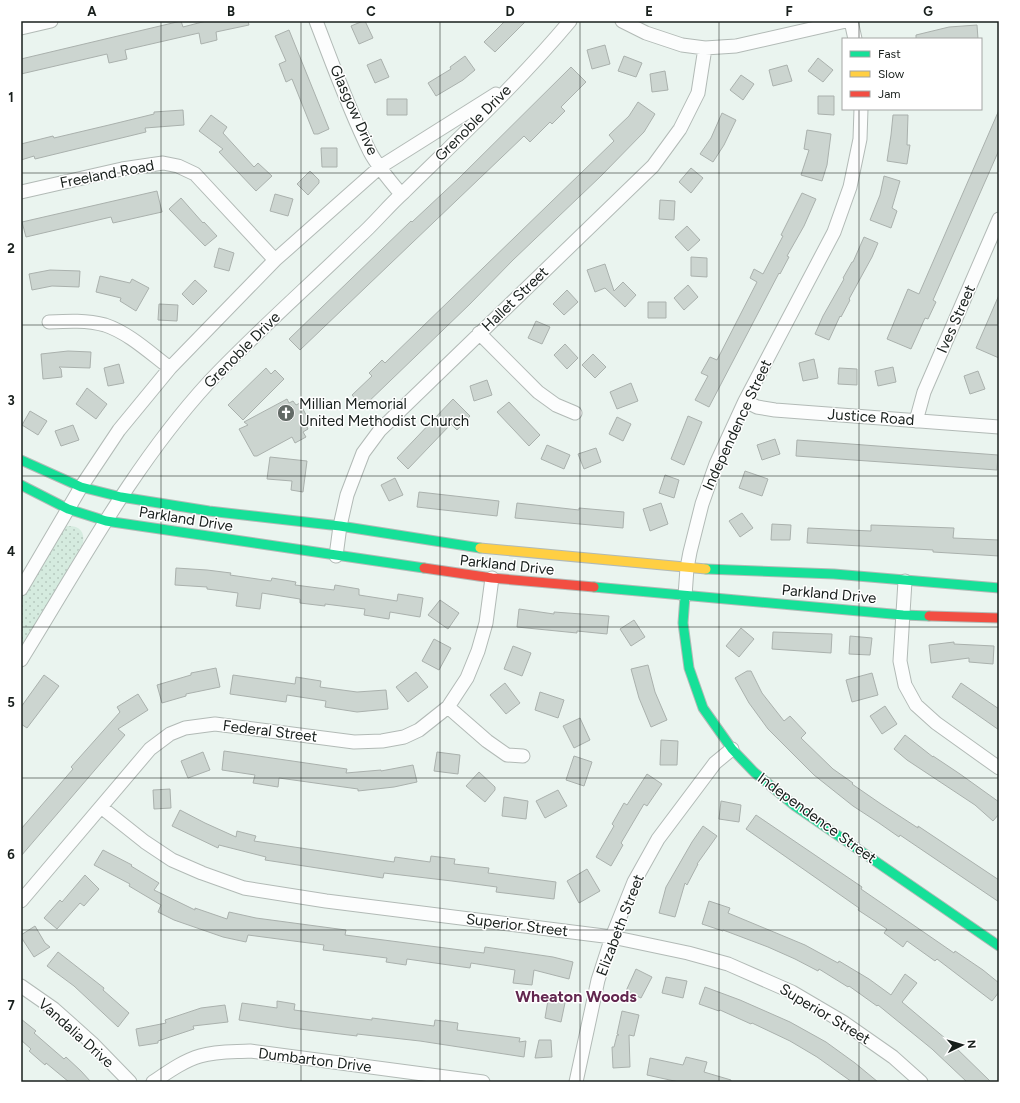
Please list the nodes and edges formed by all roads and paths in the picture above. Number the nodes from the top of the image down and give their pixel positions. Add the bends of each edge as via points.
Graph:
1 (51, 21) edge
2 (316, 21) edge
3 (570, 21) edge
4 (622, 21) edge
5 (846, 21) edge
6 (851, 21) edge
7 (21, 28) edge
8 (855, 38) edge
9 (705, 48) junction
10 (514, 82) junction
11 (862, 110) edge
12 (380, 167) junction
13 (21, 192) edge
14 (401, 194) junction
15 (999, 219) edge
16 (275, 260) junction
17 (49, 322) dead end
18 (479, 333) junction
19 (170, 368) junction
20 (745, 401) junction
21 (575, 413) dead end
22 (916, 421) junction
23 (999, 426) edge
24 (21, 460) edge
25 (21, 485) edge
26 (81, 487) junction
27 (121, 497) junction
28 (68, 509) junction
29 (106, 521) junction
30 (340, 526) junction
31 (336, 556) junction
32 (687, 568) junction
33 (492, 578) junction
34 (905, 581) junction
35 (999, 588) edge
36 (21, 589) edge
37 (685, 596) junction
38 (903, 615) junction
39 (999, 618) edge
40 (21, 660) edge
41 (448, 707) junction
42 (732, 749) junction
43 (523, 756) dead end
44 (999, 768) edge
45 (101, 807) junction
46 (21, 901) edge
47 (612, 937) junction
48 (999, 946) edge
49 (21, 986) edge
50 (130, 1082) edge
51 (153, 1082) edge
52 (483, 1082) edge
53 (576, 1082) edge
54 (921, 1082) edge

1 - 7 street
2 - 12 street, Glasgow Drive via 370,153
3 - 10 street, Grenoble Drive
4 - 9 street via 646,33 682,45
5 - 9 street via 736,46
6 - 8 street
9 - 18 street, Hallet Street via 698,92 680,129 653,166
10 - 12 street, Grenoble Drive
10 - 14 street, Grenoble Drive
11 - 20 street, Independence Street via 860,139 850,187 834,232
12 - 14 street, Glasgow Drive
12 - 16 street, Grenoble Drive
13 - 16 street, Freeland Road via 122,168 163,163 178,166 195,174
14 - 27 street, Grenoble Drive via 361,236 208,383 161,440
15 - 22 street, Ives Street via 924,392
16 - 19 street, Grenoble Drive
17 - 19 street via 81,321 105,326 127,336
18 - 21 street via 538,392 556,405
18 - 30 street, Hallet Street via 380,430 363,453 347,495
19 - 26 street, Grenoble Drive via 119,430
20 - 22 street, Justice Road via 757,407 775,410
20 - 32 street, Independence Street via 716,464 702,504
22 - 23 street, Justice Road
24 - 26 street, Parkland Drive
25 - 28 street, Parkland Drive
26 - 27 street, Parkland Drive
26 - 28 street, Grenoble Drive
27 - 29 street, Grenoble Drive
27 - 30 street, Parkland Drive via 209,511
28 - 29 street, Parkland Drive
28 - 36 street, Grenoble Drive
29 - 31 street, Parkland Drive
29 - 40 street, Grenoble Drive
30 - 31 street, Hallet Street
30 - 32 street, Parkland Drive via 495,550
31 - 33 street, Parkland Drive
32 - 34 street, Parkland Drive via 834,574
32 - 37 street, Independence Street
33 - 37 street, Parkland Drive
33 - 41 street, Federal Street via 486,623 478,650 467,678
34 - 35 street, Parkland Drive
34 - 38 street
37 - 38 street, Parkland Drive
37 - 42 street, Independence Street via 683,623 689,668 704,708
38 - 39 street, Parkland Drive
38 - 44 street via 900,661 905,685 916,705 936,723
41 - 43 street via 487,742 507,755
41 - 45 street, Federal Street via 419,730 404,737 382,741 354,742 215,724 185,728 170,734 150,749
42 - 47 street, Elizabeth Street via 715,763 658,839 634,882
42 - 48 street, Independence Street via 754,772 796,806
45 - 46 street, Federal Street
45 - 47 street, Superior Street via 172,860 244,888 326,901
47 - 53 street, Elizabeth Street via 598,980
47 - 54 street, Superior Street via 728,964 792,992 850,1026 893,1057
49 - 50 street, Vandalia Drive via 54,1009 87,1038
51 - 52 street, Dumbarton Drive via 180,1064 200,1056 250,1051

